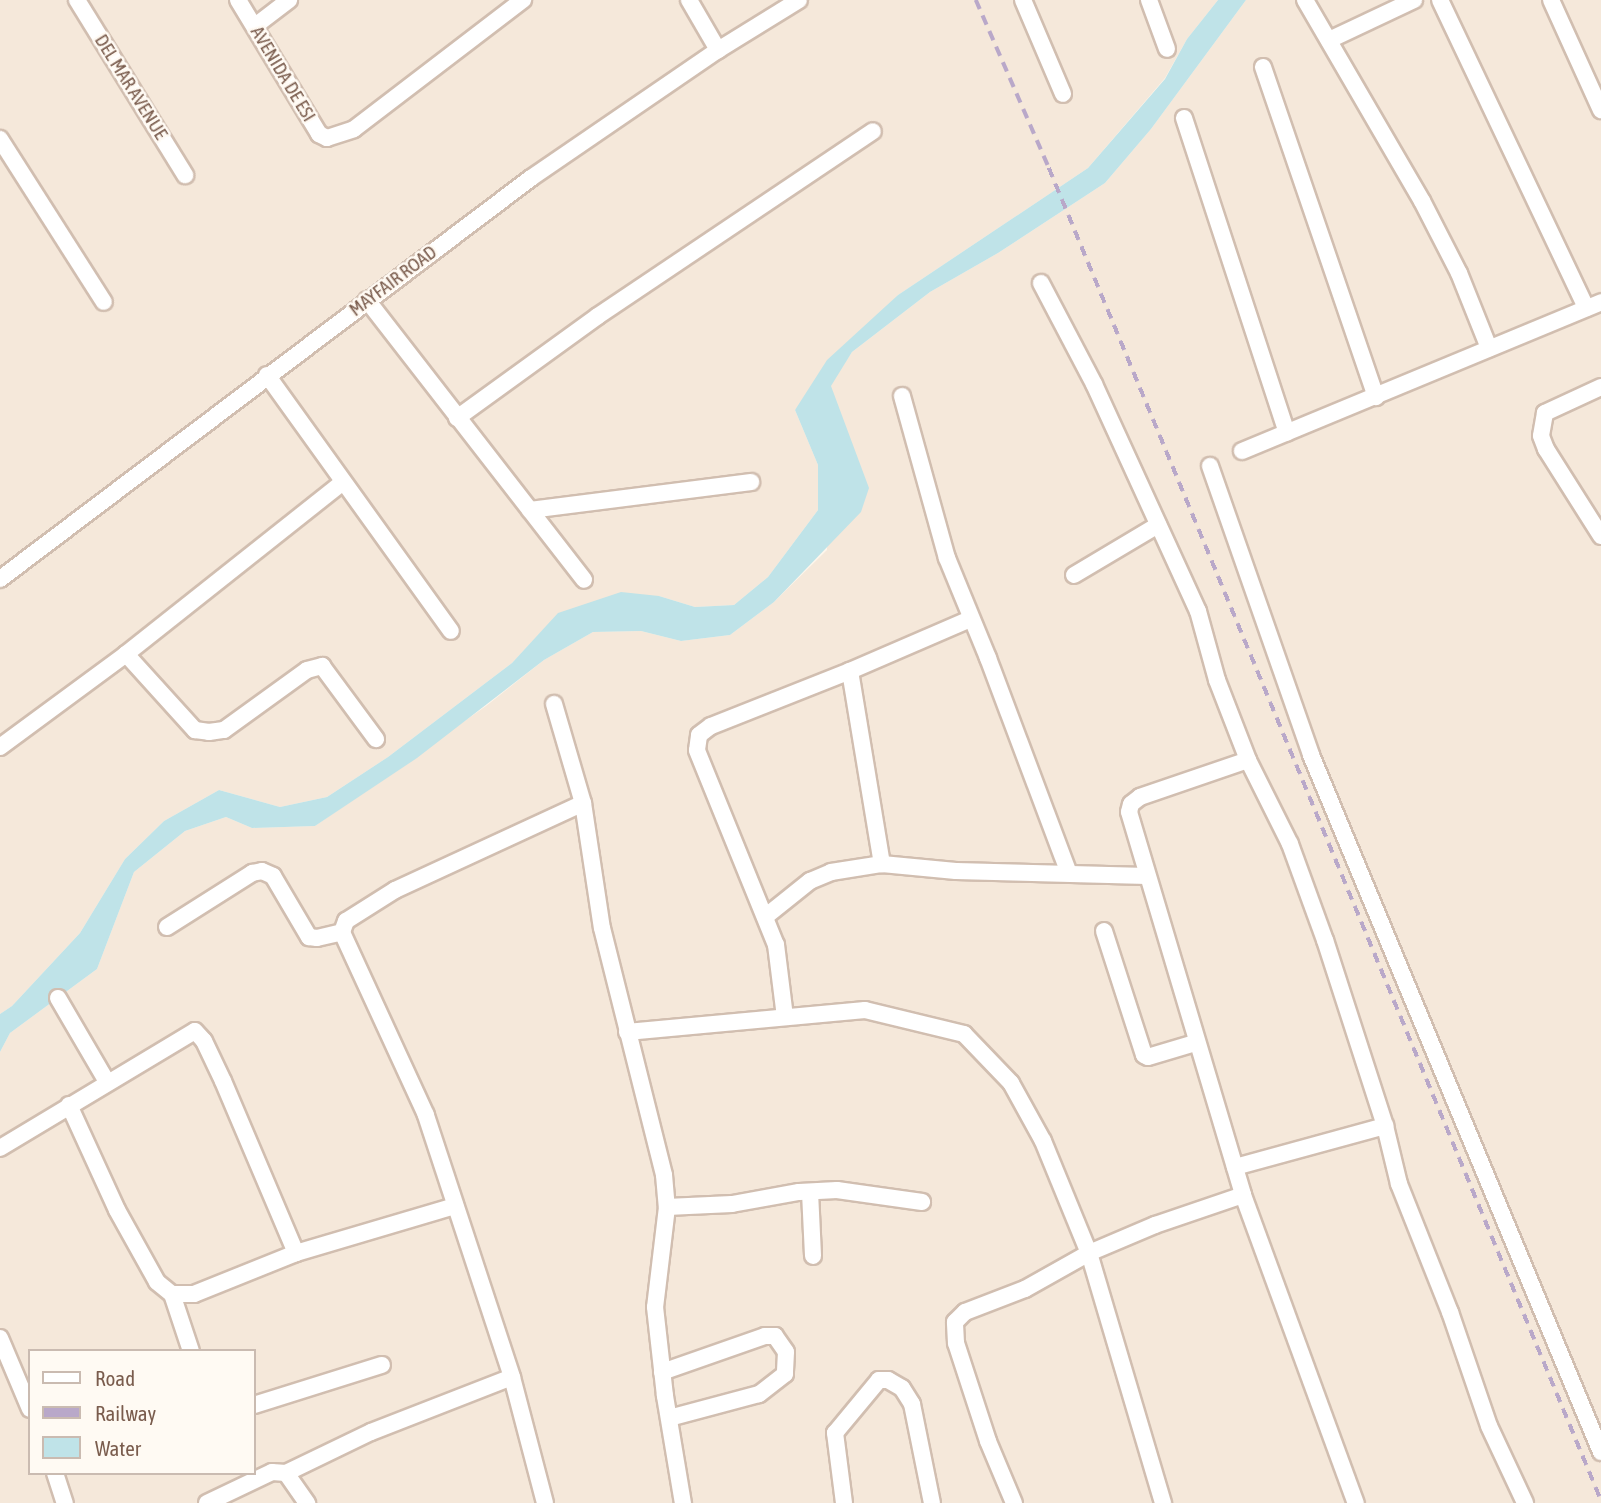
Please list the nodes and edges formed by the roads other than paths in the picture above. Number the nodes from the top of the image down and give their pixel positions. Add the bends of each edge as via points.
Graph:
1 (77, 0) edge
2 (238, 0) edge
3 (289, 0) edge
4 (523, 0) edge
5 (689, 0) edge
6 (799, 0) edge
7 (1023, 0) edge
8 (1149, 0) edge
9 (1305, 0) edge
10 (1414, 0) edge
11 (1440, 0) edge
12 (1550, 0) edge
13 (255, 26) junction
14 (1329, 40) junction
15 (1167, 49) dead end
16 (718, 50) junction
17 (1263, 67) dead end
18 (1063, 94) dead end
19 (1601, 110) edge
20 (1184, 118) dead end
21 (873, 131) dead end
22 (0, 139) edge
23 (185, 175) dead end
24 (1041, 283) dead end
25 (367, 300) junction
26 (104, 302) dead end
27 (1593, 305) edge
28 (1489, 348) junction
29 (267, 375) junction
30 (1601, 387) edge
31 (902, 396) dead end
32 (1376, 397) junction
33 (457, 418) junction
34 (1287, 433) junction
35 (1242, 451) dead end
36 (1210, 466) dead end
37 (751, 482) dead end
38 (342, 483) junction
39 (530, 510) junction
40 (1158, 525) junction
41 (1601, 536) edge
42 (1074, 575) dead end
43 (0, 579) edge
44 (584, 580) dead end
45 (970, 619) junction
46 (451, 631) dead end
47 (126, 654) junction
48 (850, 671) junction
49 (554, 704) dead end
50 (376, 739) dead end
51 (0, 747) edge
52 (1248, 760) junction
53 (583, 803) junction
54 (882, 864) junction
55 (1069, 873) junction
56 (1147, 876) junction
57 (765, 917) junction
58 (167, 927) dead end
59 (1104, 931) dead end
60 (342, 932) junction
61 (58, 998) dead end
62 (785, 1017) junction
63 (627, 1032) junction
64 (1195, 1043) junction
65 (107, 1082) junction
66 (69, 1105) junction
67 (1385, 1126) junction
68 (0, 1148) edge
69 (1235, 1167) junction
70 (810, 1192) junction
71 (1243, 1195) junction
72 (922, 1202) dead end
73 (456, 1206) junction
74 (667, 1207) junction
75 (296, 1252) junction
76 (1088, 1253) junction
77 (813, 1256) dead end
78 (172, 1294) junction
79 (194, 1294) junction
80 (181, 1316) junction
81 (0, 1338) edge
82 (190, 1349) edge
83 (383, 1365) dead end
84 (662, 1371) junction
85 (512, 1377) junction
86 (28, 1404) edge
87 (256, 1404) edge
88 (669, 1418) junction
89 (1601, 1452) edge
90 (286, 1473) junction
91 (56, 1475) edge
92 (65, 1503) edge
93 (207, 1503) edge
94 (307, 1503) edge
95 (545, 1503) edge
96 (683, 1503) edge
97 (844, 1503) edge
98 (932, 1503) edge
99 (1014, 1503) edge
100 (1163, 1503) edge
101 (1356, 1503) edge
102 (1525, 1503) edge

1 - 23 street, DEL MAR AVENUE
2 - 13 street, AVENIDA DE ESI
3 - 13 street
4 - 13 street, AVENIDA DE ESI via 354,129 335,138 319,134
5 - 16 street
6 - 16 street, MAYFAIR ROAD
7 - 18 street
8 - 15 street
9 - 14 street
10 - 14 street
11 - 27 street
12 - 19 street
14 - 28 street via 1422,201 1459,273
16 - 25 street, MAYFAIR ROAD via 531,178
17 - 32 street
20 - 34 street
21 - 33 street via 598,316
22 - 26 street
24 - 40 street via 1094,384
25 - 29 street, MAYFAIR ROAD
25 - 33 street
27 - 28 street
28 - 32 street
29 - 38 street
29 - 43 street, MAYFAIR ROAD
30 - 41 street via 1545,413 1541,436
31 - 45 street via 947,558
32 - 34 street
33 - 39 street
34 - 35 street
36 - 89 street via 1311,755
37 - 39 street
38 - 46 street
38 - 47 street
39 - 44 street
40 - 42 street
40 - 52 street via 1198,611 1217,680
45 - 48 street
45 - 55 street
47 - 50 street via 195,730 209,732 225,730 307,670 322,666
47 - 51 street
48 - 54 street
48 - 57 street via 745,711 699,735 697,750
49 - 53 street
52 - 56 street via 1131,804 1129,812
52 - 67 street via 1290,844
53 - 60 street via 395,890 346,921
53 - 63 street via 602,928
54 - 55 street
54 - 57 street via 831,872 810,881
55 - 56 street
56 - 64 street
57 - 62 street via 776,945
58 - 60 street via 262,871 273,876 310,937
59 - 64 street via 1144,1055
60 - 73 street via 426,1115
61 - 65 street
62 - 63 street
62 - 76 street via 865,1010 964,1034 1011,1083 1043,1141
63 - 74 street via 664,1175
64 - 69 street
65 - 66 street
65 - 75 street via 195,1031 223,1081
66 - 68 street
66 - 78 street via 117,1210 157,1282
67 - 69 street
67 - 102 street via 1399,1184 1489,1426
69 - 71 street
70 - 72 street
70 - 74 street via 751,1202
70 - 77 street
71 - 76 street
71 - 101 street
73 - 75 street
73 - 85 street
74 - 84 street via 655,1307
75 - 79 street
76 - 99 street via 1025,1289 965,1312 955,1322 956,1343
76 - 100 street
78 - 79 street
78 - 80 street
79 - 80 street
80 - 82 street
81 - 86 street
83 - 87 street
84 - 88 street
84 - 88 street via 765,1336 775,1336 786,1352 785,1374 759,1394
85 - 90 street via 371,1432
85 - 95 street
88 - 96 street
90 - 93 street via 272,1472
90 - 94 street
91 - 92 street
97 - 98 street via 835,1433 879,1380 888,1380 902,1388 912,1404

